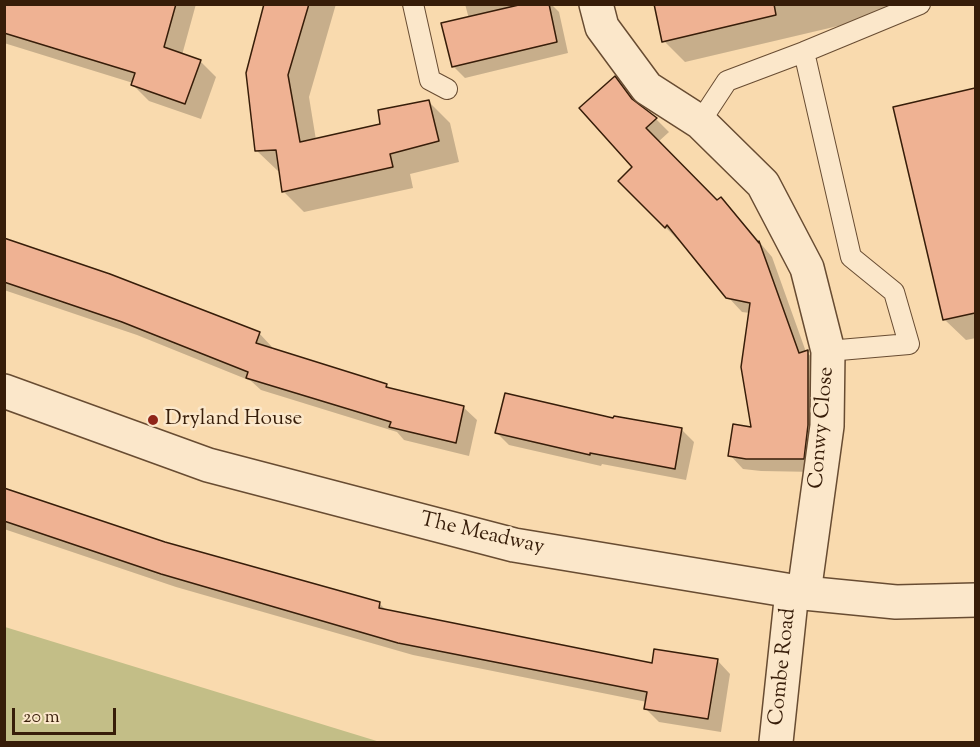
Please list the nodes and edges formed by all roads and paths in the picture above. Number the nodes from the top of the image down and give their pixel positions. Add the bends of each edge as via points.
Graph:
1 (413, 4) edge
2 (596, 4) edge
3 (920, 4) edge
4 (804, 52) junction
5 (447, 89) dead end
6 (700, 122) junction
7 (828, 351) junction
8 (4, 391) edge
9 (798, 592) junction
10 (975, 600) edge
11 (776, 742) edge

1 - 5 lane via 430,80
2 - 6 street, Conwy Close via 602,27 647,88
3 - 4 lane
4 - 6 lane via 727,81
4 - 7 lane via 851,257 894,292 909,344
6 - 7 street, Conwy Close via 763,184 807,268
7 - 9 street, Conwy Close via 826,426
8 - 9 street, The Meadway via 208,465 514,545
9 - 10 street, The Meadway via 896,602
9 - 11 street, Combe Road

